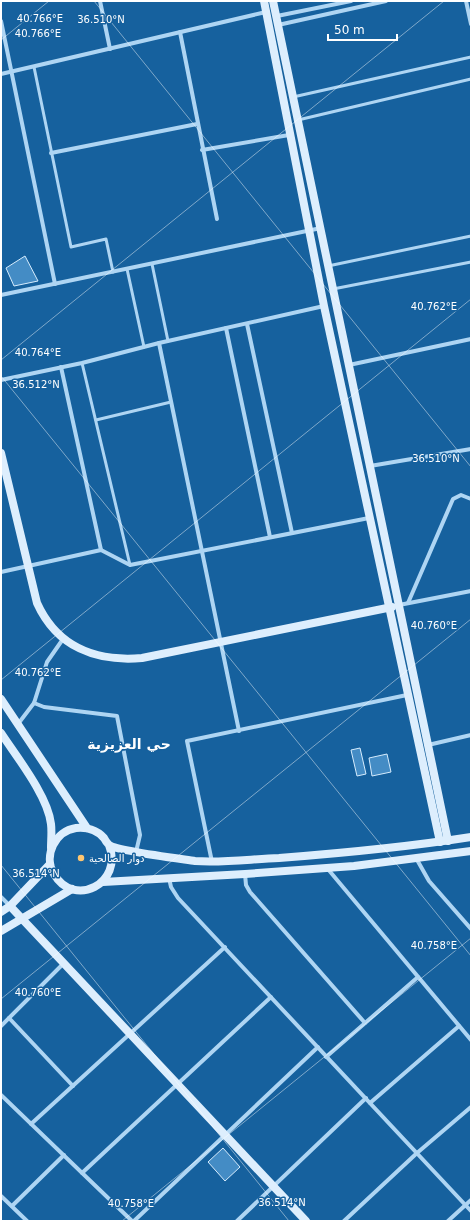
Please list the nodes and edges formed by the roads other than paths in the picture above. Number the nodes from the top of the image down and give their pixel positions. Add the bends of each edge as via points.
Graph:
1 (100, 1) edge
2 (264, 1) edge
3 (274, 1) edge
4 (351, 1) edge
5 (386, 1) edge
6 (466, 1) edge
7 (266, 12) junction
8 (277, 16) junction
9 (1, 21) edge
10 (471, 24) edge
11 (278, 25) junction
12 (180, 32) junction
13 (110, 48) junction
14 (471, 57) edge
15 (34, 66) junction
16 (11, 72) junction
17 (1, 74) edge
18 (471, 79) edge
19 (293, 97) junction
20 (298, 120) junction
21 (197, 124) junction
22 (289, 135) junction
23 (202, 150) junction
24 (51, 153) junction
25 (217, 219) dead end
26 (321, 228) junction
27 (309, 230) junction
28 (471, 236) edge
29 (471, 262) edge
30 (152, 264) junction
31 (328, 266) junction
32 (127, 269) junction
33 (113, 272) junction
34 (55, 284) junction
35 (333, 289) junction
36 (1, 295) edge
37 (324, 306) junction
38 (247, 324) junction
39 (226, 328) junction
40 (471, 339) edge
41 (168, 340) junction
42 (158, 343) junction
43 (144, 347) junction
44 (82, 363) junction
45 (349, 365) junction
46 (61, 367) junction
47 (1, 380) edge
48 (171, 402) junction
49 (96, 420) junction
50 (471, 449) edge
51 (1, 453) edge
52 (370, 466) junction
53 (471, 499) edge
54 (369, 518) junction
55 (292, 534) junction
56 (270, 537) junction
57 (101, 550) junction
58 (201, 551) junction
59 (130, 565) junction
60 (26, 566) junction
61 (1, 572) edge
62 (471, 591) edge
63 (408, 603) junction
64 (399, 605) junction
65 (388, 608) junction
66 (63, 639) junction
67 (220, 642) junction
68 (407, 695) junction
69 (1, 699) edge
70 (34, 703) junction
71 (18, 724) junction
72 (239, 731) junction
73 (1, 733) edge
74 (471, 736) edge
75 (428, 745) junction
76 (1, 747) edge
77 (13, 752) junction
78 (87, 828) junction
79 (471, 838) edge
80 (444, 841) junction
81 (109, 845) junction
82 (51, 851) junction
83 (471, 851) edge
84 (136, 852) junction
85 (416, 858) junction
86 (212, 862) junction
87 (50, 864) junction
88 (327, 867) junction
89 (245, 874) junction
90 (168, 877) junction
91 (103, 882) junction
92 (72, 889) junction
93 (1, 897) edge
94 (10, 906) junction
95 (1, 912) edge
96 (21, 918) junction
97 (471, 929) edge
98 (1, 931) edge
99 (225, 947) junction
100 (64, 963) junction
101 (418, 977) junction
102 (272, 997) junction
103 (9, 1018) junction
104 (365, 1023) junction
105 (1, 1026) edge
106 (459, 1026) junction
107 (130, 1034) junction
108 (471, 1040) edge
109 (318, 1047) junction
110 (326, 1056) junction
111 (178, 1084) junction
112 (73, 1086) junction
113 (1, 1095) edge
114 (366, 1098) junction
115 (370, 1103) junction
116 (471, 1107) edge
117 (31, 1124) junction
118 (225, 1135) junction
119 (417, 1153) junction
120 (64, 1155) junction
121 (82, 1173) junction
122 (274, 1187) junction
123 (1, 1196) edge
124 (471, 1200) edge
125 (465, 1205) junction
126 (12, 1206) junction
127 (471, 1211) edge
128 (27, 1221) edge
129 (133, 1221) edge
130 (237, 1221) edge
131 (306, 1221) edge
132 (344, 1221) edge
133 (448, 1221) edge

1 - 13 street
2 - 7 street
3 - 8 street
4 - 8 street
5 - 11 street
6 - 10 street
7 - 12 street
7 - 22 street
8 - 11 street
9 - 16 street
11 - 19 street
12 - 13 street
12 - 21 street
13 - 15 street
14 - 19 lane
15 - 16 street
15 - 24 lane
16 - 17 street
16 - 34 street
18 - 20 lane
19 - 20 street
20 - 26 street
21 - 23 street
21 - 24 street
22 - 23 street
22 - 27 street
23 - 25 street
24 - 33 lane via 71,247 106,239
26 - 27 street
26 - 31 street
27 - 30 street
27 - 37 street
28 - 31 lane
29 - 35 lane
30 - 32 street
30 - 41 lane
31 - 35 street
32 - 33 street
32 - 43 lane
33 - 34 street
34 - 36 street
35 - 45 street
37 - 38 street
37 - 54 street
38 - 39 street
38 - 55 street
39 - 41 street
39 - 56 street
40 - 45 street
41 - 42 street
42 - 43 street
42 - 48 street
43 - 44 street
44 - 46 street
44 - 49 lane
45 - 52 street
46 - 47 street
46 - 57 street
48 - 49 lane
48 - 58 street
49 - 59 lane
50 - 52 street
51 - 60 street
52 - 64 street
53 - 63 street via 461,495 453,499
54 - 55 street
54 - 65 street
55 - 56 street
56 - 58 street
57 - 59 street
57 - 60 street
58 - 59 street
58 - 67 street
60 - 61 street
60 - 66 street via 42,615
62 - 63 street
63 - 64 street
64 - 65 street
64 - 75 street
65 - 67 street
65 - 68 street
66 - 67 street via 91,654 127,659
66 - 70 street via 47,662
67 - 72 street
68 - 72 street
68 - 80 street
69 - 71 street
70 - 71 street
70 - 84 street via 44,707 117,716 140,835
71 - 78 street
72 - 86 street via 187,741
73 - 77 street
74 - 75 street
75 - 80 street
76 - 77 street
77 - 82 street via 33,782 48,812 51,824
78 - 81 street via 100,834
78 - 82 street via 74,829 62,834
79 - 80 street
80 - 86 street via 392,849
81 - 84 street
81 - 91 street via 112,864
82 - 87 street
83 - 85 street
84 - 86 street
85 - 88 street
85 - 97 street via 429,880
87 - 92 street via 58,879
87 - 94 street
88 - 89 street
88 - 101 street
89 - 90 street
89 - 104 street via 250,892
90 - 91 street
90 - 99 street via 174,892
91 - 92 street via 88,890
92 - 96 street
93 - 94 street
94 - 95 street
94 - 96 street
96 - 98 street
96 - 100 street
99 - 102 street
99 - 107 street
100 - 103 street
100 - 107 street
101 - 104 street
101 - 106 street
102 - 109 street
102 - 111 street
103 - 105 street
103 - 112 street
104 - 110 street
106 - 108 street
106 - 115 street
107 - 111 street
107 - 112 street
109 - 110 street
109 - 118 street
110 - 114 street
111 - 118 street
111 - 121 street
112 - 117 street
113 - 117 street
114 - 115 street
114 - 122 street
115 - 119 street
116 - 119 street
117 - 120 street
118 - 122 street
118 - 129 street
119 - 125 street
119 - 132 street
120 - 121 street
120 - 126 street
121 - 129 street
122 - 130 street
122 - 131 street
123 - 126 street
124 - 125 street
125 - 127 street
125 - 133 street
126 - 128 street

